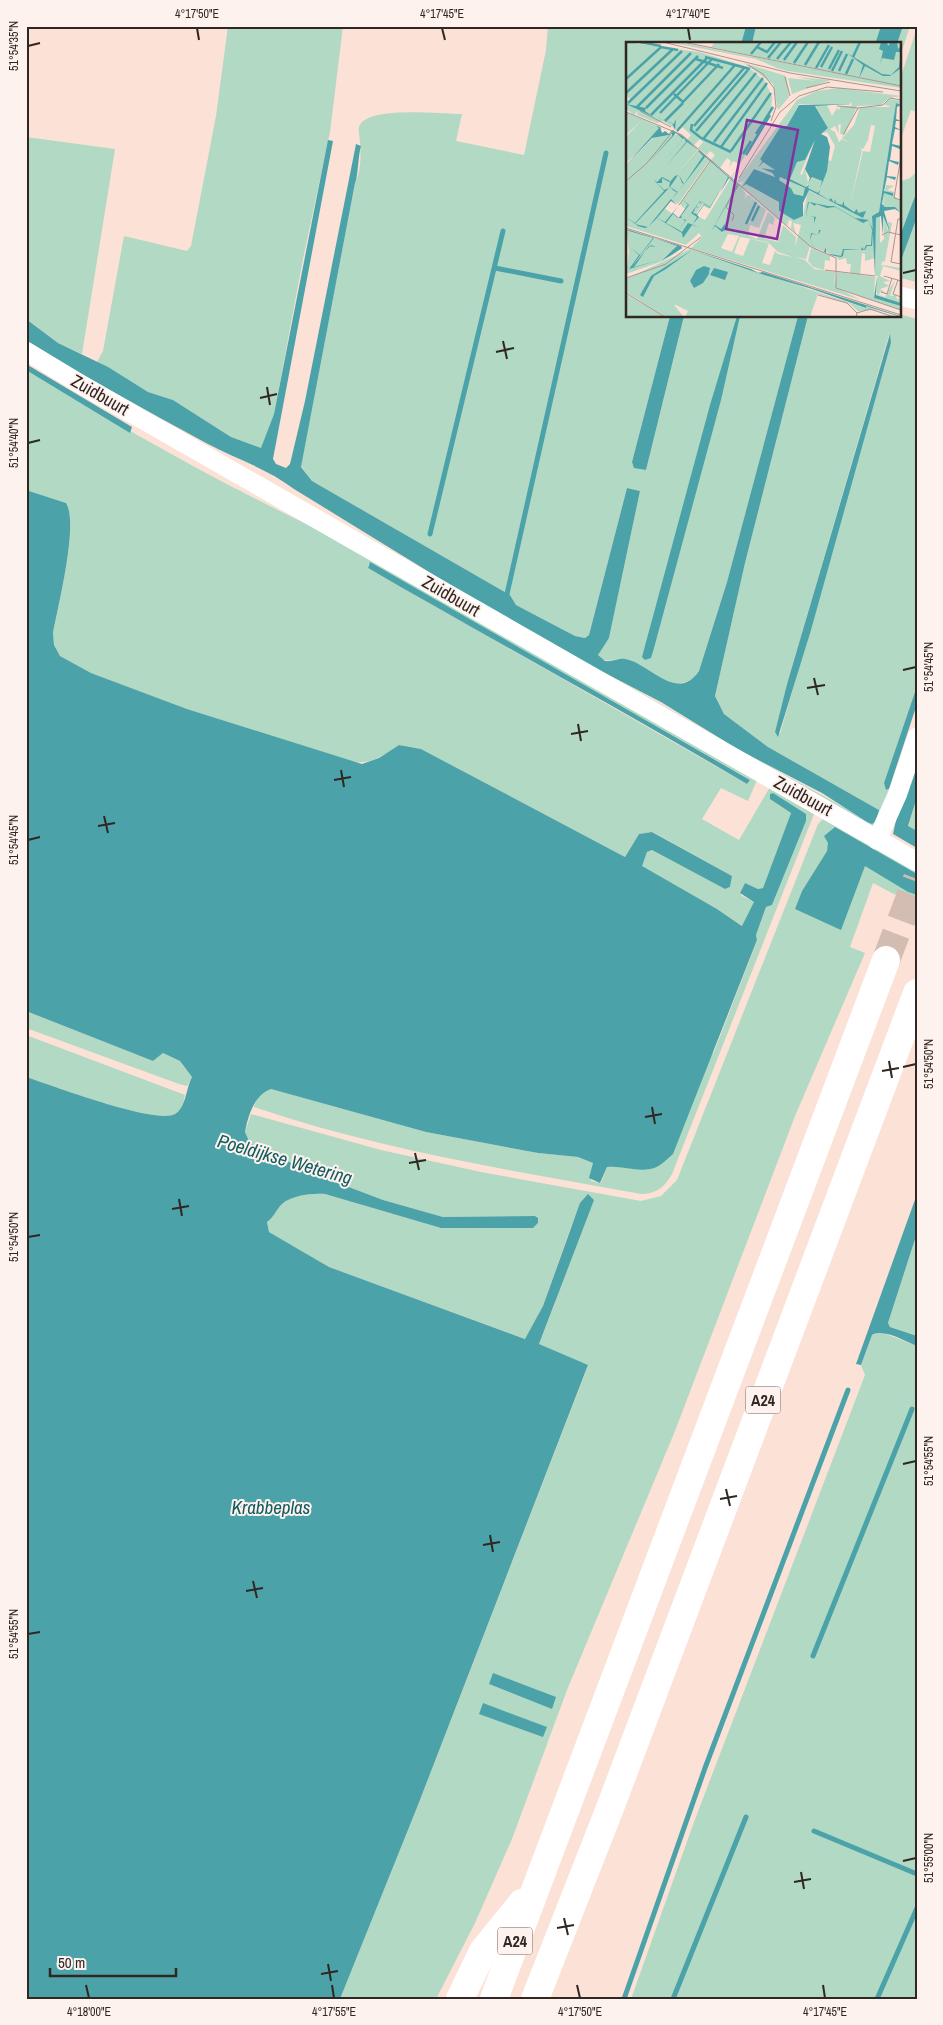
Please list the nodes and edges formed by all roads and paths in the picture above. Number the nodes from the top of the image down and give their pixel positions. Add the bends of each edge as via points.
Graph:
1 (900, 296) edge
2 (917, 300) edge
3 (26, 351) edge
4 (917, 737) edge
5 (877, 840) junction
6 (917, 862) edge
7 (886, 960) tunnel mouth
8 (917, 993) edge
9 (610, 1808) junction
10 (537, 1884) junction
11 (460, 1999) edge
12 (494, 1999) edge
13 (535, 1999) edge
14 (552, 1999) edge

1 - 2 street
3 - 5 street, Zuidbuurt
4 - 5 street via 898,793
5 - 6 street, Zuidbuurt
7 - 10 highway, A24
8 - 9 highway, A24
9 - 13 highway, A24
9 - 14 highway
10 - 11 highway, A24 via 483,1951
10 - 12 highway, A24

